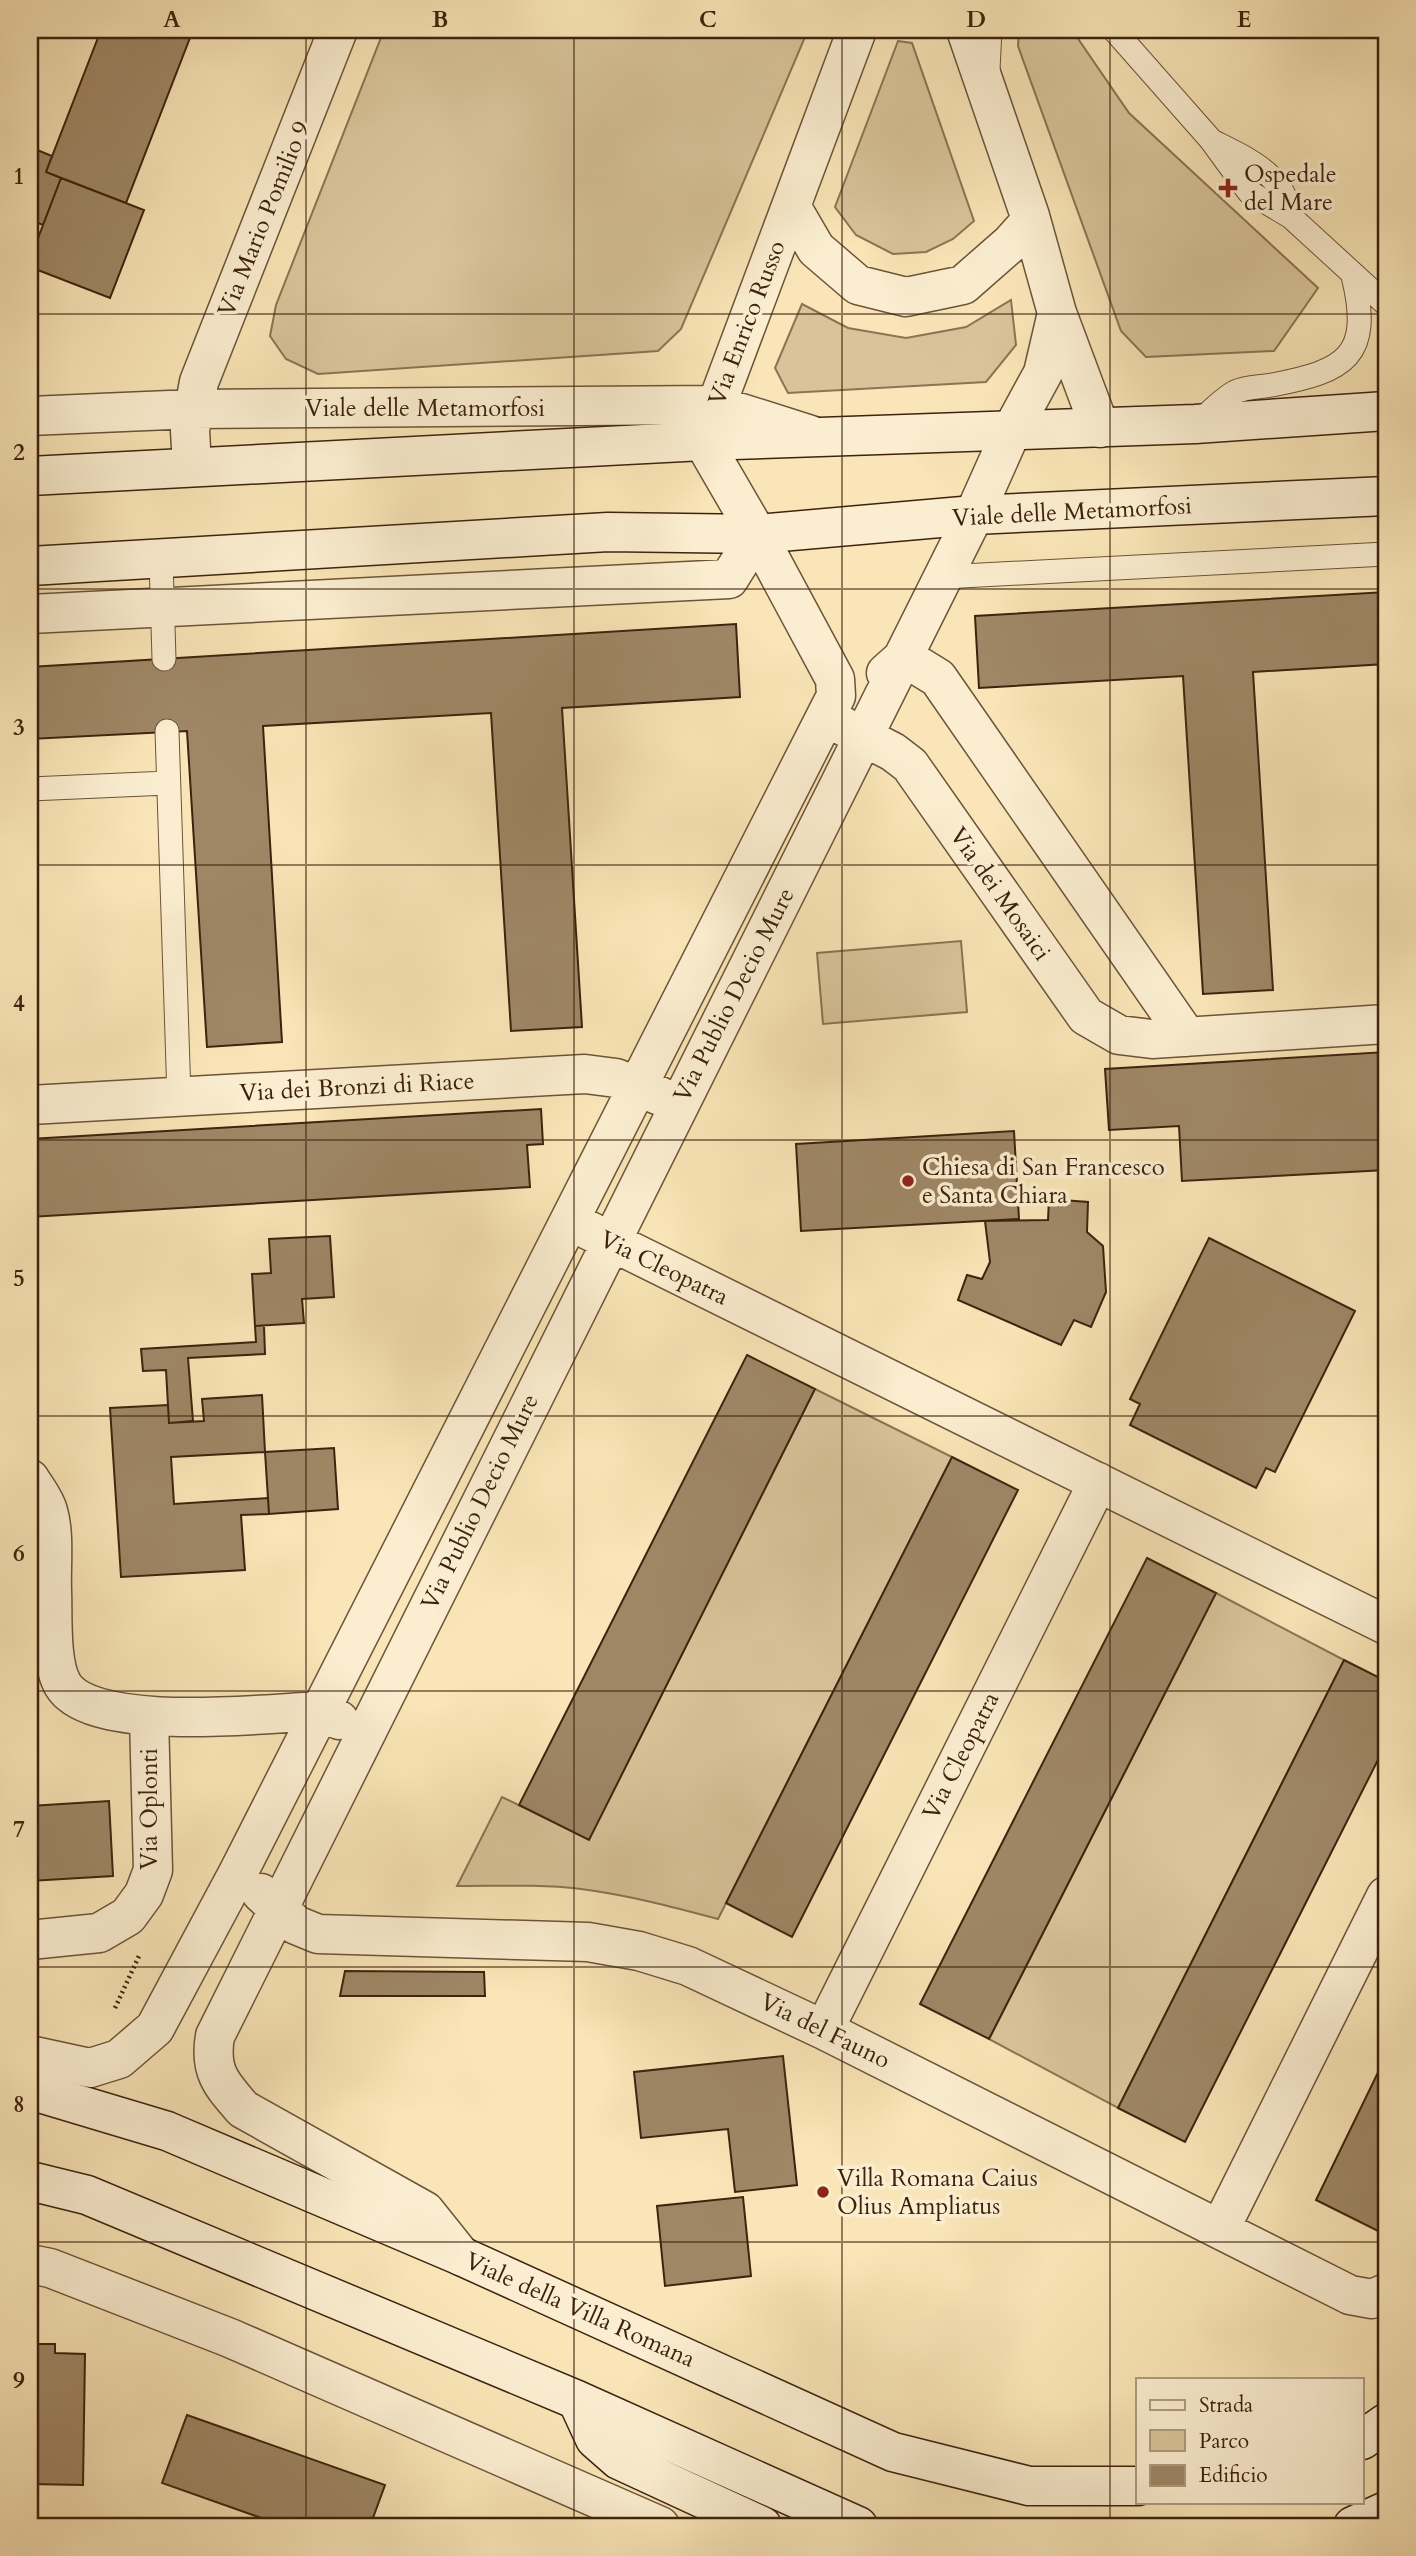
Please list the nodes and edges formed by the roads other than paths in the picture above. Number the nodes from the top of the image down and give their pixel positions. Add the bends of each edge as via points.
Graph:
1 (338, 30) edge
2 (857, 30) edge
3 (966, 30) edge
4 (990, 30) edge
5 (1114, 30) edge
6 (987, 86) junction
7 (791, 205) junction
8 (1030, 216) junction
9 (1353, 276) junction
10 (1386, 304) edge
11 (1057, 313) junction
12 (716, 405) junction
13 (193, 409) junction
14 (1386, 411) edge
15 (30, 415) edge
16 (1195, 424) junction
17 (1100, 429) junction
18 (1012, 430) junction
19 (816, 437) junction
20 (702, 441) junction
21 (192, 467) junction
22 (30, 476) edge
23 (1386, 496) edge
24 (974, 515) junction
25 (757, 534) junction
26 (1386, 554) edge
27 (162, 560) junction
28 (30, 566) edge
29 (943, 577) junction
30 (163, 605) junction
31 (30, 614) edge
32 (904, 657) junction
33 (164, 659) dead end
34 (823, 659) junction
35 (825, 717) junction
36 (167, 731) dead end
37 (864, 736) junction
38 (168, 783) junction
39 (30, 789) edge
40 (1386, 1024) edge
41 (1187, 1037) junction
42 (638, 1085) junction
43 (179, 1097) junction
44 (679, 1104) junction
45 (30, 1105) edge
46 (570, 1220) junction
47 (610, 1242) junction
48 (30, 1479) edge
49 (1098, 1482) junction
50 (1386, 1625) edge
51 (321, 1711) junction
52 (149, 1717) junction
53 (366, 1732) junction
54 (238, 1873) junction
55 (1386, 1896) edge
56 (278, 1908) junction
57 (30, 1940) edge
58 (824, 2030) junction
59 (30, 2055) edge
60 (30, 2090) edge
61 (30, 2181) edge
62 (1220, 2230) junction
63 (461, 2256) junction
64 (30, 2263) edge
65 (1386, 2293) edge
66 (577, 2400) junction
67 (1386, 2423) edge
68 (1364, 2439) edge
69 (1136, 2486) edge
70 (1386, 2511) edge
71 (660, 2526) edge
72 (762, 2526) edge
73 (858, 2526) edge
74 (1353, 2526) edge

1 - 13 street, Via Mario Pomilio 9 via 199,382
2 - 7 street, Via Enrico Russo
3 - 6 street
4 - 6 lane
5 - 9 lane via 1211,140 1249,192 1291,217
6 - 8 street
7 - 8 street, Via Enrico Russo via 816,249 858,285 906,297 962,285 1011,243
7 - 12 street, Via Enrico Russo
8 - 11 street
9 - 10 lane
9 - 16 lane via 1358,332 1353,350 1338,365 1318,376 1236,391
11 - 17 street
11 - 18 street via 1043,373
12 - 13 street, Viale delle Metamorfosi
12 - 19 street, Viale delle Metamorfosi
12 - 20 street, Via Enrico Russo
13 - 15 street, Viale delle Metamorfosi
13 - 21 street, Via Mario Pomilio 9
14 - 16 street, Viale delle Metamorfosi
16 - 17 street, Viale delle Metamorfosi
17 - 18 street, Viale delle Metamorfosi
18 - 19 street, Viale delle Metamorfosi
18 - 24 street, Via Publio Decio Mure
19 - 20 street, Viale delle Metamorfosi
20 - 21 street, Viale delle Metamorfosi
20 - 25 street, Via Publio Decio Mure
21 - 22 street, Viale delle Metamorfosi
23 - 24 street, Viale delle Metamorfosi
24 - 25 street, Viale delle Metamorfosi
24 - 29 street, Via Publio Decio Mure
25 - 27 street, Viale delle Metamorfosi via 608,532
25 - 30 street via 729,579
25 - 34 street, Via Publio Decio Mure
26 - 29 lane
27 - 28 street, Viale delle Metamorfosi
27 - 30 lane
29 - 32 street, Via Publio Decio Mure
30 - 31 street
30 - 33 lane
32 - 34 street via 886,673 871,677 840,672
32 - 37 street, Via Publio Decio Mure
32 - 41 street via 938,678
34 - 35 street, Via Publio Decio Mure via 835,679 836,696
35 - 37 street, Via dei Mosaici
35 - 42 street, Via Publio Decio Mure
36 - 38 lane
37 - 41 street, Via dei Mosaici via 910,765 1086,1016 1119,1035
37 - 44 street, Via Publio Decio Mure
38 - 39 lane
38 - 43 lane
40 - 41 street, Via dei Mosaici
42 - 43 street, Via dei Bronzi di Riace via 585,1074
42 - 44 street, Via dei Bronzi di Riace
42 - 46 street, Via Publio Decio Mure
43 - 45 street, Via dei Bronzi di Riace
44 - 47 street, Via Publio Decio Mure
46 - 47 street, Via Cleopatra
46 - 51 street, Via Publio Decio Mure
47 - 49 street, Via Cleopatra
47 - 53 street, Via Publio Decio Mure
48 - 52 street via 48,1512 55,1646 63,1685 88,1705
49 - 50 street, Via Cleopatra
49 - 58 street, Via Cleopatra
51 - 52 street
51 - 53 street
51 - 54 street, Via Publio Decio Mure
52 - 57 street, Via Oplonti via 153,1870 144,1894 128,1916 99,1933
53 - 56 street, Via Publio Decio Mure
54 - 56 street, Via del Fauno
54 - 59 street, Via Publio Decio Mure via 155,2028 119,2059 90,2068
55 - 62 street
56 - 58 street, Via del Fauno via 296,1925 318,1934 543,1939 639,1951 698,1970
56 - 63 street, Via Publio Decio Mure via 215,2036 211,2058 220,2084 243,2109 425,2211
58 - 62 street, Via del Fauno
60 - 63 street, Viale della Villa Romana via 167,2132
61 - 66 street via 87,2195
62 - 65 street, Via del Fauno via 1350,2295 1372,2298
63 - 69 street, Viale della Villa Romana via 892,2452 1029,2486
64 - 71 street via 230,2338
66 - 72 street via 595,2440 619,2460
66 - 73 street
67 - 68 street
70 - 74 street

